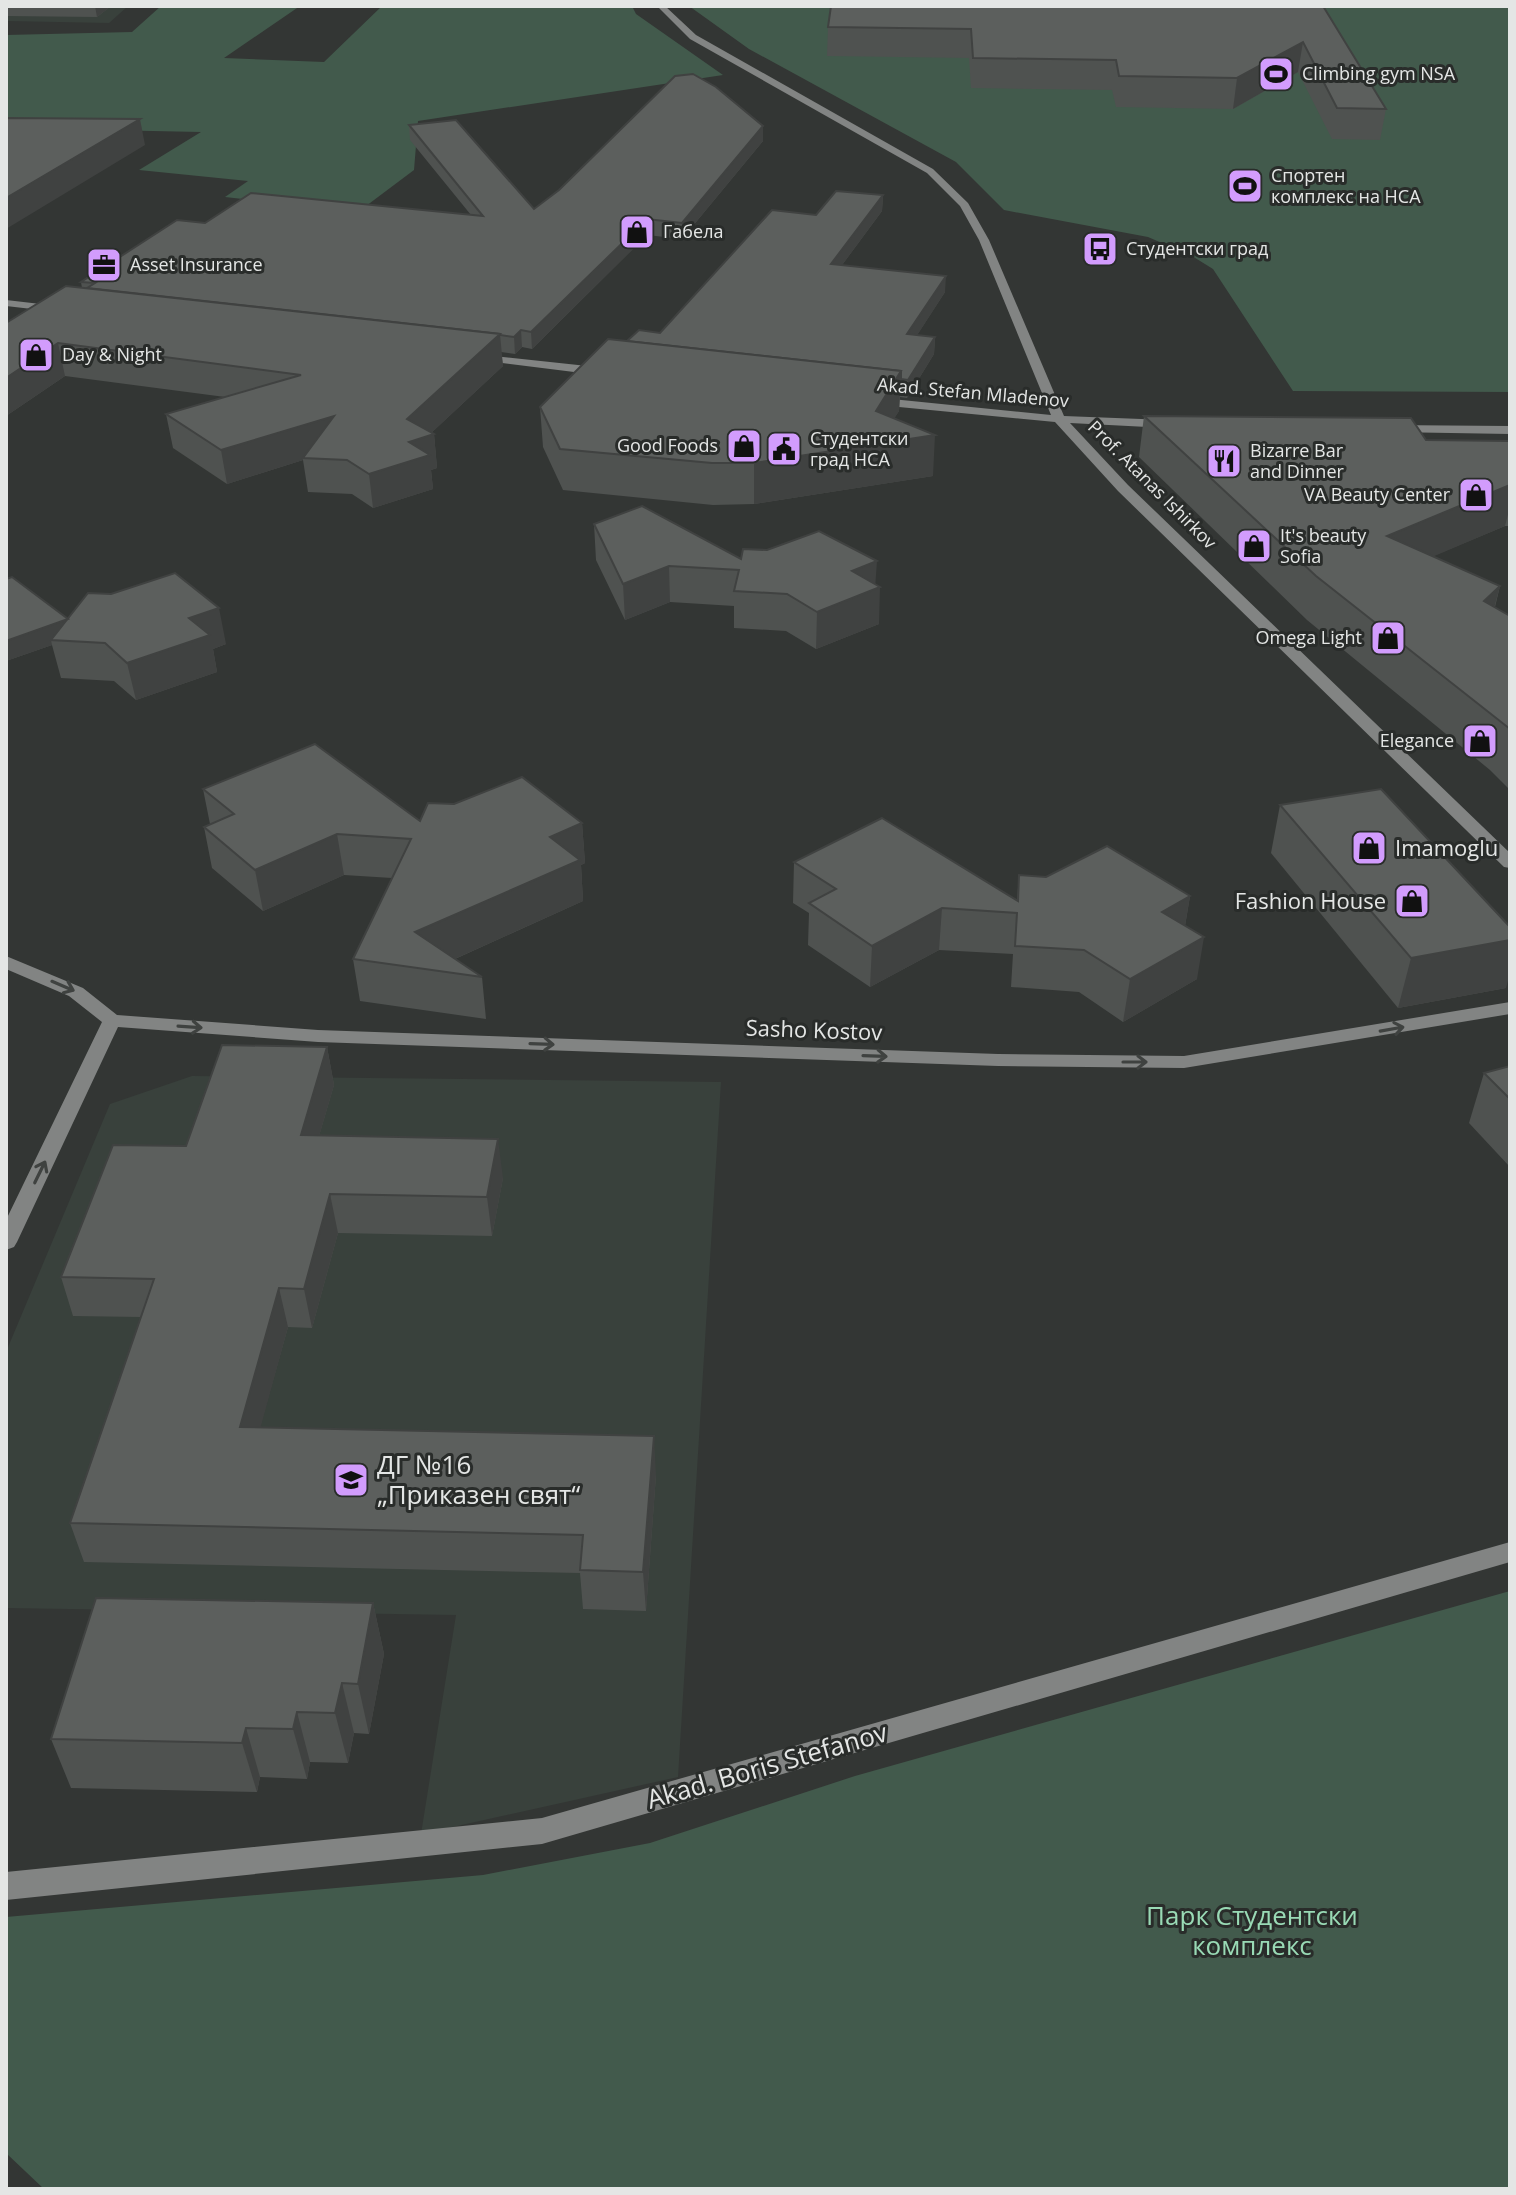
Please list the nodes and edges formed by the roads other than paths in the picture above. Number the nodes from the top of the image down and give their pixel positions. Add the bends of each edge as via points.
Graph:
1 (661, 6) edge
2 (6, 303) edge
3 (77, 312) edge
4 (454, 354) edge
5 (620, 373) edge
6 (859, 400) edge
7 (1059, 419) junction
8 (1187, 425) edge
9 (1373, 428) edge
10 (1510, 430) edge
11 (1510, 863) edge
12 (6, 962) edge
13 (1510, 1008) edge
14 (112, 1021) junction
15 (6, 1242) edge
16 (1510, 1552) edge
17 (6, 1886) edge

1 - 7 street, Prof. Atanas Ishirkov via 693,37 930,171 964,205 1000,274
2 - 3 street
4 - 5 street
6 - 7 street, Akad. Stefan Mladenov
7 - 8 street, Akad. Stefan Mladenov
7 - 11 street, Prof. Atanas Ishirkov via 1123,488
9 - 10 street
12 -> 14 street via 76,992
14 -> 13 street, Sasho Kostov via 318,1036 982,1060 1184,1062
15 -> 14 street
16 - 17 street, Akad. Boris Stefanov via 542,1831

